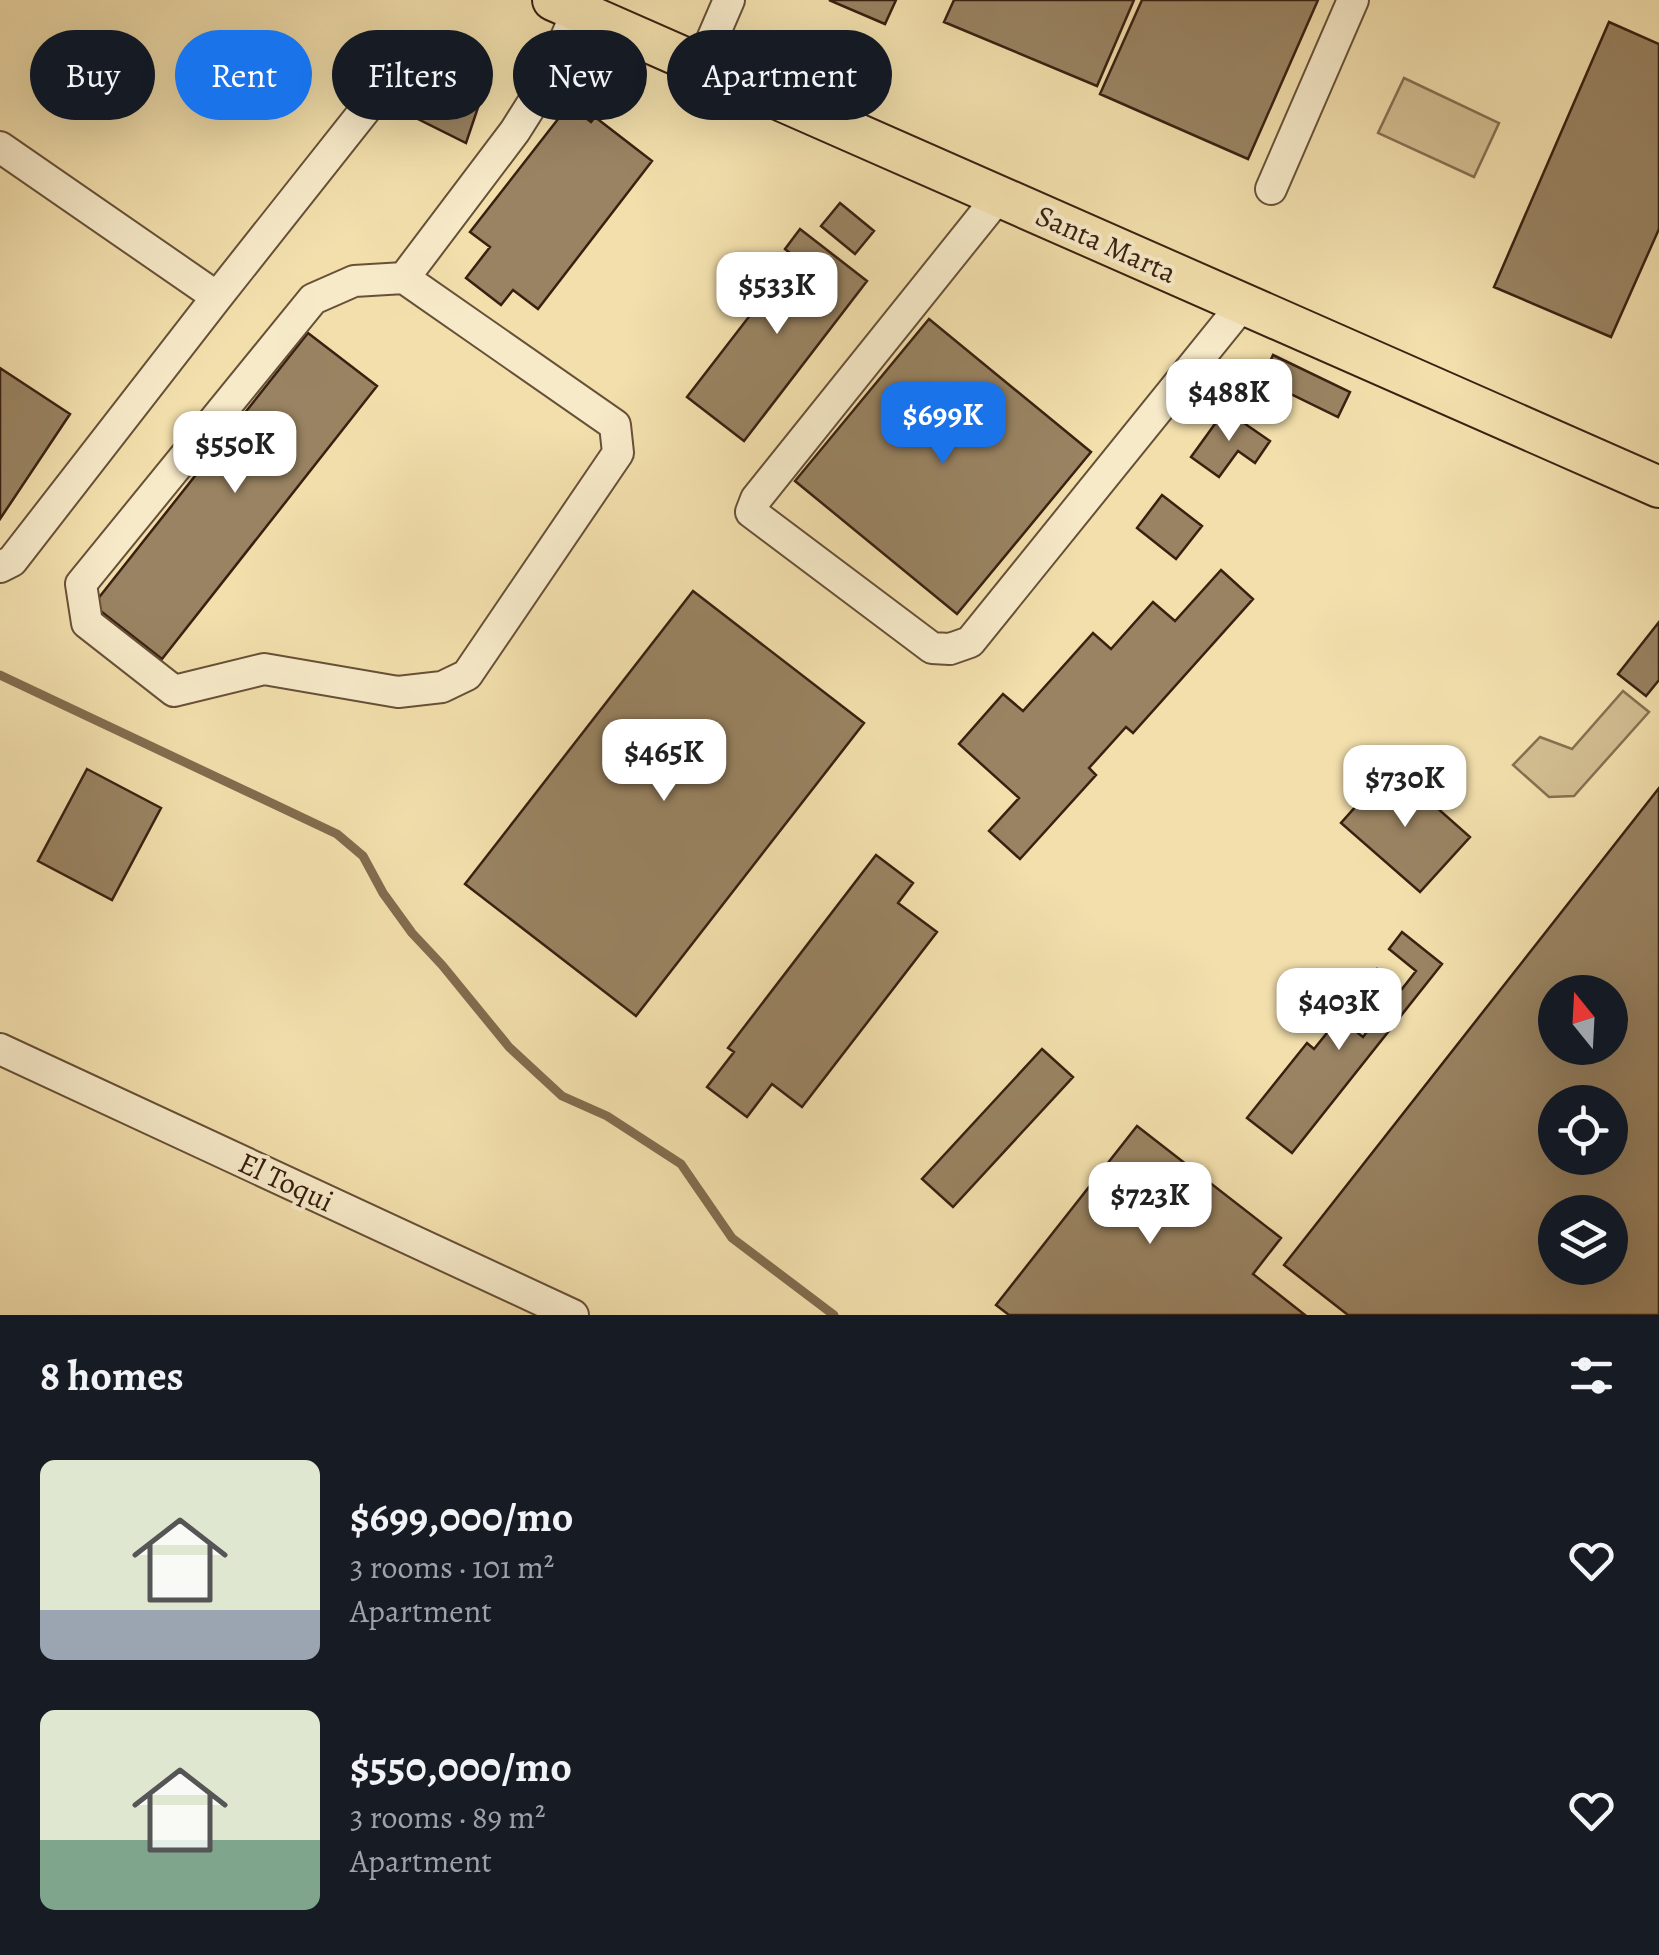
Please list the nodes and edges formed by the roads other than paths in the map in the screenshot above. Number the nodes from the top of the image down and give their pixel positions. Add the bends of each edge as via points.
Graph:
1 (730, 0) edge
2 (1353, 0) edge
3 (565, 5) edge
4 (716, 30) edge
5 (667, 50) edge
6 (357, 120) edge
7 (826, 120) edge
8 (0, 147) edge
9 (1271, 188) dead end
10 (999, 196) junction
11 (404, 278) junction
12 (217, 297) junction
13 (1243, 304) junction
14 (1659, 487) edge
15 (0, 567) edge
16 (0, 1049) edge
17 (573, 1315) edge

1 - 4 street
2 - 9 street
3 - 5 main road, Santa Marta
3 - 11 street via 552,74
6 - 12 street
7 - 10 main road, Santa Marta
8 - 12 street
10 - 13 main road, Santa Marta
10 - 13 street via 751,512 932,648 970,642
11 - 11 street via 354,281 313,299 81,584 87,622 174,691 264,668 398,692 442,687 467,674 618,453 614,425
12 - 15 street via 12,562
13 - 14 main road, Santa Marta
16 - 17 street, El Toqui

